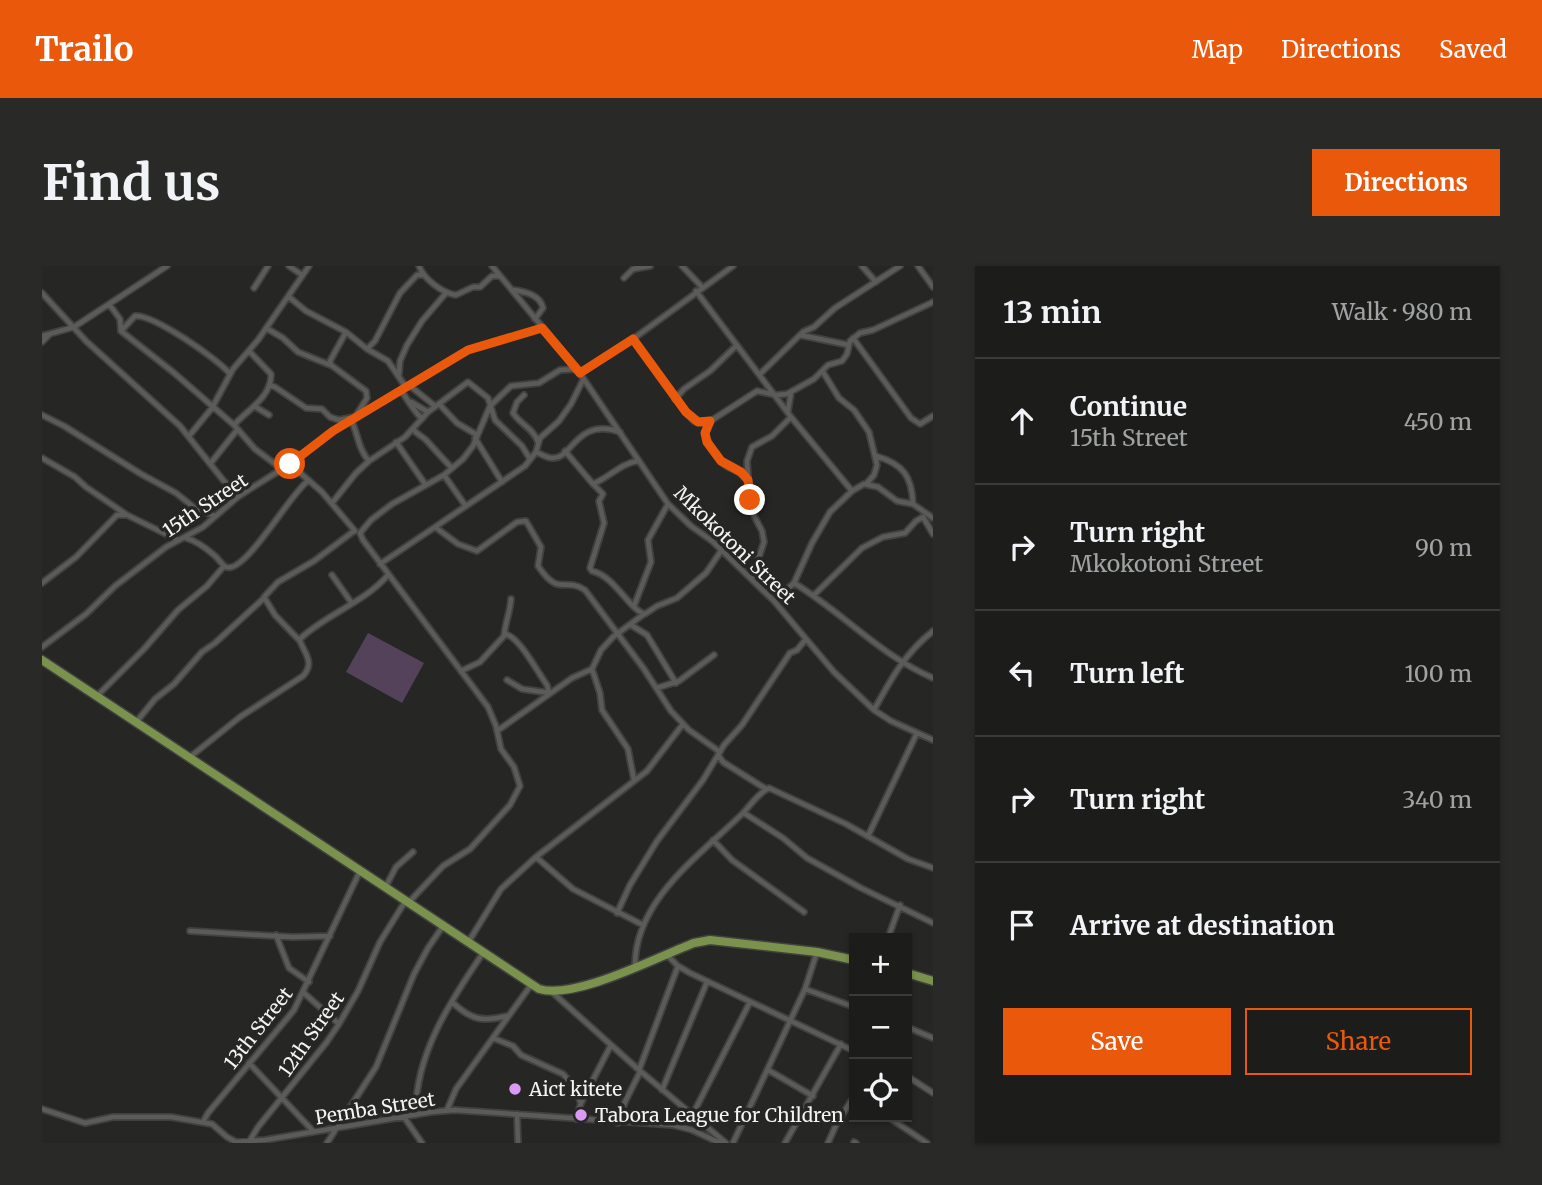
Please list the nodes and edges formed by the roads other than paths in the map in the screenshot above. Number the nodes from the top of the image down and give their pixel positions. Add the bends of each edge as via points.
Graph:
1 (167, 266) edge
2 (268, 266) edge
3 (289, 266) edge
4 (309, 266) edge
5 (419, 266) edge
6 (492, 266) edge
7 (649, 266) edge
8 (682, 266) edge
9 (733, 266) edge
10 (862, 266) edge
11 (900, 266) edge
12 (918, 266) edge
13 (499, 274) junction
14 (302, 275) junction
15 (424, 275) junction
16 (624, 278) dead end
17 (876, 282) junction
18 (702, 287) junction
19 (254, 288) dead end
20 (933, 288) edge
21 (514, 290) junction
22 (696, 291) junction
23 (42, 293) edge
24 (446, 293) junction
25 (289, 297) junction
26 (933, 302) edge
27 (109, 304) junction
28 (535, 319) junction
29 (74, 327) junction
30 (266, 328) junction
31 (542, 328) junction
32 (121, 331) junction
33 (346, 332) junction
34 (50, 335) junction
35 (800, 335) junction
36 (42, 336) edge
37 (853, 338) junction
38 (633, 339) junction
39 (42, 342) edge
40 (737, 345) junction
41 (849, 345) junction
42 (367, 349) junction
43 (249, 351) junction
44 (566, 355) junction
45 (331, 365) junction
46 (560, 370) junction
47 (823, 372) junction
48 (230, 374) junction
49 (399, 374) junction
50 (580, 374) junction
51 (760, 374) junction
52 (269, 385) junction
53 (405, 387) junction
54 (792, 392) junction
55 (524, 395) dead end
56 (776, 395) junction
57 (675, 399) junction
58 (411, 402) junction
59 (254, 406) junction
60 (438, 406) junction
61 (490, 406) junction
62 (212, 408) junction
63 (428, 412) junction
64 (42, 415) edge
65 (269, 415) dead end
66 (790, 415) junction
67 (933, 416) edge
68 (353, 419) junction
69 (422, 419) junction
70 (710, 421) junction
71 (235, 428) junction
72 (413, 429) junction
73 (621, 433) junction
74 (189, 436) junction
75 (476, 437) junction
76 (396, 442) junction
77 (538, 442) junction
78 (565, 451) junction
79 (536, 452) junction
80 (876, 456) junction
81 (42, 458) edge
82 (530, 459) junction
83 (369, 461) junction
84 (639, 461) junction
85 (210, 464) junction
86 (290, 464) junction
87 (452, 468) junction
88 (283, 470) junction
89 (444, 475) junction
90 (748, 480) junction
91 (308, 481) junction
92 (502, 482) junction
93 (867, 483) junction
94 (425, 484) junction
95 (593, 484) junction
96 (852, 491) junction
97 (239, 496) junction
98 (332, 503) junction
99 (668, 504) junction
100 (913, 504) junction
101 (465, 505) junction
102 (920, 509) junction
103 (127, 515) junction
104 (215, 516) junction
105 (923, 517) junction
106 (933, 518) edge
107 (435, 527) junction
108 (354, 531) junction
109 (360, 533) junction
110 (933, 534) edge
111 (185, 538) junction
112 (178, 540) junction
113 (722, 551) junction
114 (380, 564) junction
115 (224, 566) junction
116 (332, 575) dead end
117 (388, 575) junction
118 (752, 579) junction
119 (42, 583) edge
120 (794, 583) junction
121 (814, 595) junction
122 (263, 598) junction
123 (511, 599) dead end
124 (774, 601) junction
125 (352, 602) junction
126 (634, 606) junction
127 (645, 614) junction
128 (631, 625) junction
129 (933, 631) edge
130 (505, 634) junction
131 (618, 634) junction
132 (806, 639) junction
133 (300, 641) junction
134 (42, 647) edge
135 (714, 655) dead end
136 (42, 660) edge
137 (902, 661) junction
138 (592, 669) junction
139 (461, 671) junction
140 (933, 678) edge
141 (507, 680) dead end
142 (676, 682) junction
143 (657, 688) junction
144 (550, 693) junction
145 (97, 696) junction
146 (874, 710) junction
147 (137, 721) junction
148 (683, 724) junction
149 (497, 731) junction
150 (918, 733) junction
151 (932, 737) edge
152 (719, 753) junction
153 (190, 757) junction
154 (634, 780) junction
155 (766, 789) junction
156 (744, 813) junction
157 (868, 836) junction
158 (713, 840) junction
159 (413, 852) dead end
160 (536, 857) junction
161 (933, 868) edge
162 (361, 871) junction
163 (386, 886) junction
164 (408, 900) junction
165 (900, 905) junction
166 (804, 912) dead end
167 (617, 913) junction
168 (933, 923) edge
169 (643, 925) junction
170 (444, 926) junction
171 (190, 931) dead end
172 (890, 933) edge
173 (276, 935) junction
174 (330, 936) junction
175 (470, 941) junction
176 (484, 952) junction
177 (817, 952) junction
178 (666, 953) junction
179 (849, 959) edge
180 (678, 966) junction
181 (635, 967) junction
182 (912, 975) edge
183 (933, 981) edge
184 (309, 982) junction
185 (707, 982) junction
186 (532, 984) junction
187 (805, 989) junction
188 (551, 992) junction
189 (304, 993) junction
190 (452, 1002) junction
191 (750, 1002) junction
192 (849, 1005) edge
193 (508, 1016) junction
194 (790, 1021) junction
195 (339, 1024) junction
196 (912, 1029) edge
197 (493, 1038) junction
198 (933, 1038) edge
199 (841, 1044) junction
200 (611, 1045) junction
201 (849, 1048) edge
202 (249, 1063) junction
203 (768, 1070) junction
204 (639, 1071) junction
205 (912, 1079) edge
206 (662, 1090) junction
207 (933, 1093) edge
208 (813, 1096) junction
209 (282, 1098) junction
210 (581, 1103) junction
211 (849, 1104) edge
212 (42, 1109) edge
213 (447, 1110) junction
214 (517, 1114) junction
215 (693, 1114) junction
216 (416, 1115) junction
217 (404, 1117) junction
218 (576, 1119) junction
219 (203, 1122) junction
220 (896, 1122) edge
221 (618, 1123) junction
222 (673, 1125) junction
223 (337, 1128) junction
224 (314, 1132) junction
225 (249, 1142) edge
226 (327, 1143) edge
227 (422, 1143) edge
228 (518, 1143) edge
229 (720, 1143) edge
230 (726, 1143) edge
231 (733, 1143) edge
232 (785, 1143) edge
233 (828, 1143) edge
234 (927, 1143) edge

1 - 27 street
2 - 19 street
3 - 14 street
4 - 14 street
5 - 15 street
6 - 13 street, Mkokotoni Street
7 - 16 street via 633,269
8 - 18 street
9 - 18 street
10 - 17 street
11 - 17 street
12 - 20 street
13 - 21 street, Mkokotoni Street
13 - 24 street via 461,294
14 - 25 street
15 - 24 street
15 - 42 street via 417,275 400,293
17 - 35 street
18 - 22 street
21 - 28 street, Mkokotoni Street
21 - 28 street via 538,299 543,308
22 - 38 street
22 - 40 street
23 - 29 street
24 - 49 street via 407,345
25 - 30 street
25 - 33 street
26 - 37 street
27 - 29 street
27 - 32 street via 120,319
28 - 31 street, Mkokotoni Street
29 - 34 street
29 - 74 street
30 - 43 street
30 - 45 street via 298,352
31 - 44 street, Mkokotoni Street
31 - 53 street, 15th Street via 468,350
32 - 48 street via 135,316 143,316 179,335
32 - 62 street
33 - 42 street
33 - 45 street via 330,358
34 - 36 street
34 - 39 street
35 - 41 street
35 - 51 street
37 - 41 street
37 - 67 street via 911,418 919,424
38 - 50 street
38 - 57 street
40 - 51 street
40 - 57 street
41 - 47 street via 846,357
42 - 49 street
43 - 48 street
43 - 52 street via 271,374
44 - 46 street
44 - 50 street, Mkokotoni Street
45 - 68 street via 366,391 367,398
46 - 50 street
46 - 61 street via 539,383 511,386
47 - 54 street
47 - 80 street via 839,398 864,424
48 - 62 street
49 - 53 street
50 - 73 street, Mkokotoni Street
50 - 77 street via 569,407
51 - 56 street
52 - 59 street
52 - 68 street via 306,408 321,409 336,420
53 - 58 street
53 - 60 street
53 - 68 street, 15th Street
54 - 56 street
54 - 66 street
55 - 77 street via 513,413
56 - 66 street
56 - 70 street via 753,393
57 - 70 street via 694,421
58 - 63 street
58 - 69 street via 412,411
59 - 65 street
59 - 71 street
60 - 61 street via 468,382 483,393
60 - 63 street
60 - 75 street
61 - 75 street
61 - 82 street via 495,420
62 - 71 street
62 - 74 street
63 - 69 street
64 - 104 street via 196,509
66 - 90 street via 772,436 752,447
66 - 96 street
68 - 83 street
68 - 86 street, 15th Street
69 - 72 street
70 - 90 street via 705,433 710,446 721,461
71 - 85 street
71 - 88 street
72 - 76 street
72 - 87 street
73 - 78 street via 595,429
73 - 84 street, Mkokotoni Street
74 - 85 street
75 - 87 street
75 - 92 street
76 - 83 street
76 - 94 street
77 - 79 street
78 - 79 street via 552,458
78 - 95 street
79 - 82 street
80 - 93 street via 877,468
80 - 100 street via 888,458 905,473
81 - 103 street
82 - 92 street
83 - 98 street
84 - 95 street via 624,463
84 - 99 street, Mkokotoni Street
85 - 97 street
86 - 88 street, 15th Street
86 - 91 street
87 - 89 street
88 - 97 street, 15th Street
89 - 94 street
89 - 101 street
90 - 118 street via 750,508 764,542
91 - 98 street
91 - 115 street via 244,559
92 - 101 street
93 - 96 street
93 - 100 street via 897,501
94 - 109 street
95 - 126 street via 603,494 599,501 604,519 590,568 621,590
96 - 120 street via 825,520
97 - 104 street, 15th Street
98 - 108 street
99 - 113 street, Mkokotoni Street
99 - 126 street via 649,540 651,562
100 - 102 street
101 - 107 street
102 - 105 street
102 - 106 street
103 - 112 street
103 - 119 street via 117,515 76,557
104 - 111 street, 15th Street
105 - 110 street
105 - 121 street via 905,533 862,548
107 - 114 street
107 - 131 street via 477,551 517,522 526,521 541,547 538,566 547,578 557,585 585,590
108 - 109 street
108 - 122 street via 278,582
109 - 114 street
111 - 112 street, 15th Street
111 - 115 street via 200,544
112 - 134 street, 15th Street
113 - 118 street, Mkokotoni Street
113 - 127 street via 681,595
114 - 117 street
115 - 145 street
116 - 125 street
117 - 125 street
117 - 139 street
118 - 124 street, Mkokotoni Street
120 - 121 street
120 - 124 street
121 - 137 street
122 - 133 street
122 - 147 street via 202,652
123 - 130 street
124 - 132 street, Mkokotoni Street
125 - 133 street
126 - 127 street
127 - 128 street
128 - 131 street
128 - 142 street via 647,635
129 - 137 street
130 - 139 street via 480,662
130 - 144 street via 518,642
131 - 138 street via 599,652
131 - 143 street
132 - 146 street, Mkokotoni Street
132 - 152 street via 790,653
133 - 153 street via 310,663 305,673
135 - 142 street
136 - 145 highway
137 - 140 street
137 - 146 street
138 - 144 street
138 - 154 street via 602,710 628,749
139 - 149 street via 488,707
141 - 144 street via 522,689
142 - 143 street
143 - 148 street
144 - 149 street
145 - 147 highway
146 - 150 street, Mkokotoni Street
147 - 153 highway
148 - 152 street
148 - 154 street via 653,765
149 - 164 street, 12th Street via 501,749 519,777 520,791 470,849 443,866
150 - 151 street, Mkokotoni Street
150 - 157 street
152 - 155 street via 723,762
152 - 167 street via 657,841
153 - 162 highway
154 - 160 street
155 - 156 street
155 - 157 street via 774,788
156 - 158 street
156 - 165 street via 807,858
157 - 161 street
158 - 166 street via 732,860
158 - 169 street via 668,888
159 - 163 street via 396,867
160 - 167 street via 573,889
160 - 175 street via 501,889
162 - 163 highway
162 - 174 street, 13th Street
163 - 164 highway
164 - 170 highway
164 - 195 street, 12th Street via 380,942
165 - 168 street
165 - 172 street
167 - 169 street
169 - 181 street
170 - 175 highway
170 - 223 street via 420,961 376,1068
171 - 173 street
173 - 174 street
173 - 184 street via 289,968
174 - 184 street, 13th Street
175 - 176 highway
176 - 186 highway
176 - 190 street
177 - 178 highway via 710,940
177 - 179 highway
177 - 187 street
178 - 180 street
178 - 181 highway
180 - 185 street
180 - 204 street
181 - 188 highway via 585,986
182 - 183 highway
184 - 189 street, 13th Street
185 - 191 street
185 - 206 street
186 - 188 highway
186 - 193 street
187 - 192 street
187 - 194 street
188 - 200 street
189 - 195 street
189 - 202 street, 13th Street
190 - 193 street via 475,1018
190 - 216 street via 426,1055
191 - 194 street
191 - 215 street
193 - 197 street
194 - 199 street
194 - 203 street
195 - 209 street, 12th Street
196 - 198 street
197 - 210 street via 563,1074
197 - 213 street via 456,1089
199 - 201 street
199 - 208 street
200 - 204 street
200 - 210 street
202 - 209 street
202 - 219 street, 13th Street
203 - 208 street
203 - 231 street
204 - 206 street
204 - 221 street
205 - 207 street
206 - 215 street
208 - 232 street
209 - 224 street
209 - 225 street, 12th Street
210 - 218 street
211 - 233 street
212 - 219 street via 85,1123 153,1115
213 - 214 street, Pemba Street
213 - 216 street, Pemba Street
214 - 218 street, Pemba Street
214 - 228 street
215 - 222 street
215 - 230 street
216 - 217 street, Pemba Street
217 - 223 street, Pemba Street
217 - 227 street
218 - 221 street, Pemba Street
219 - 225 street via 216,1126 230,1140
220 - 234 street
221 - 222 street, Pemba Street
222 - 229 street, Pemba Street
223 - 224 street, Pemba Street
223 - 226 street
224 - 225 street, Pemba Street

